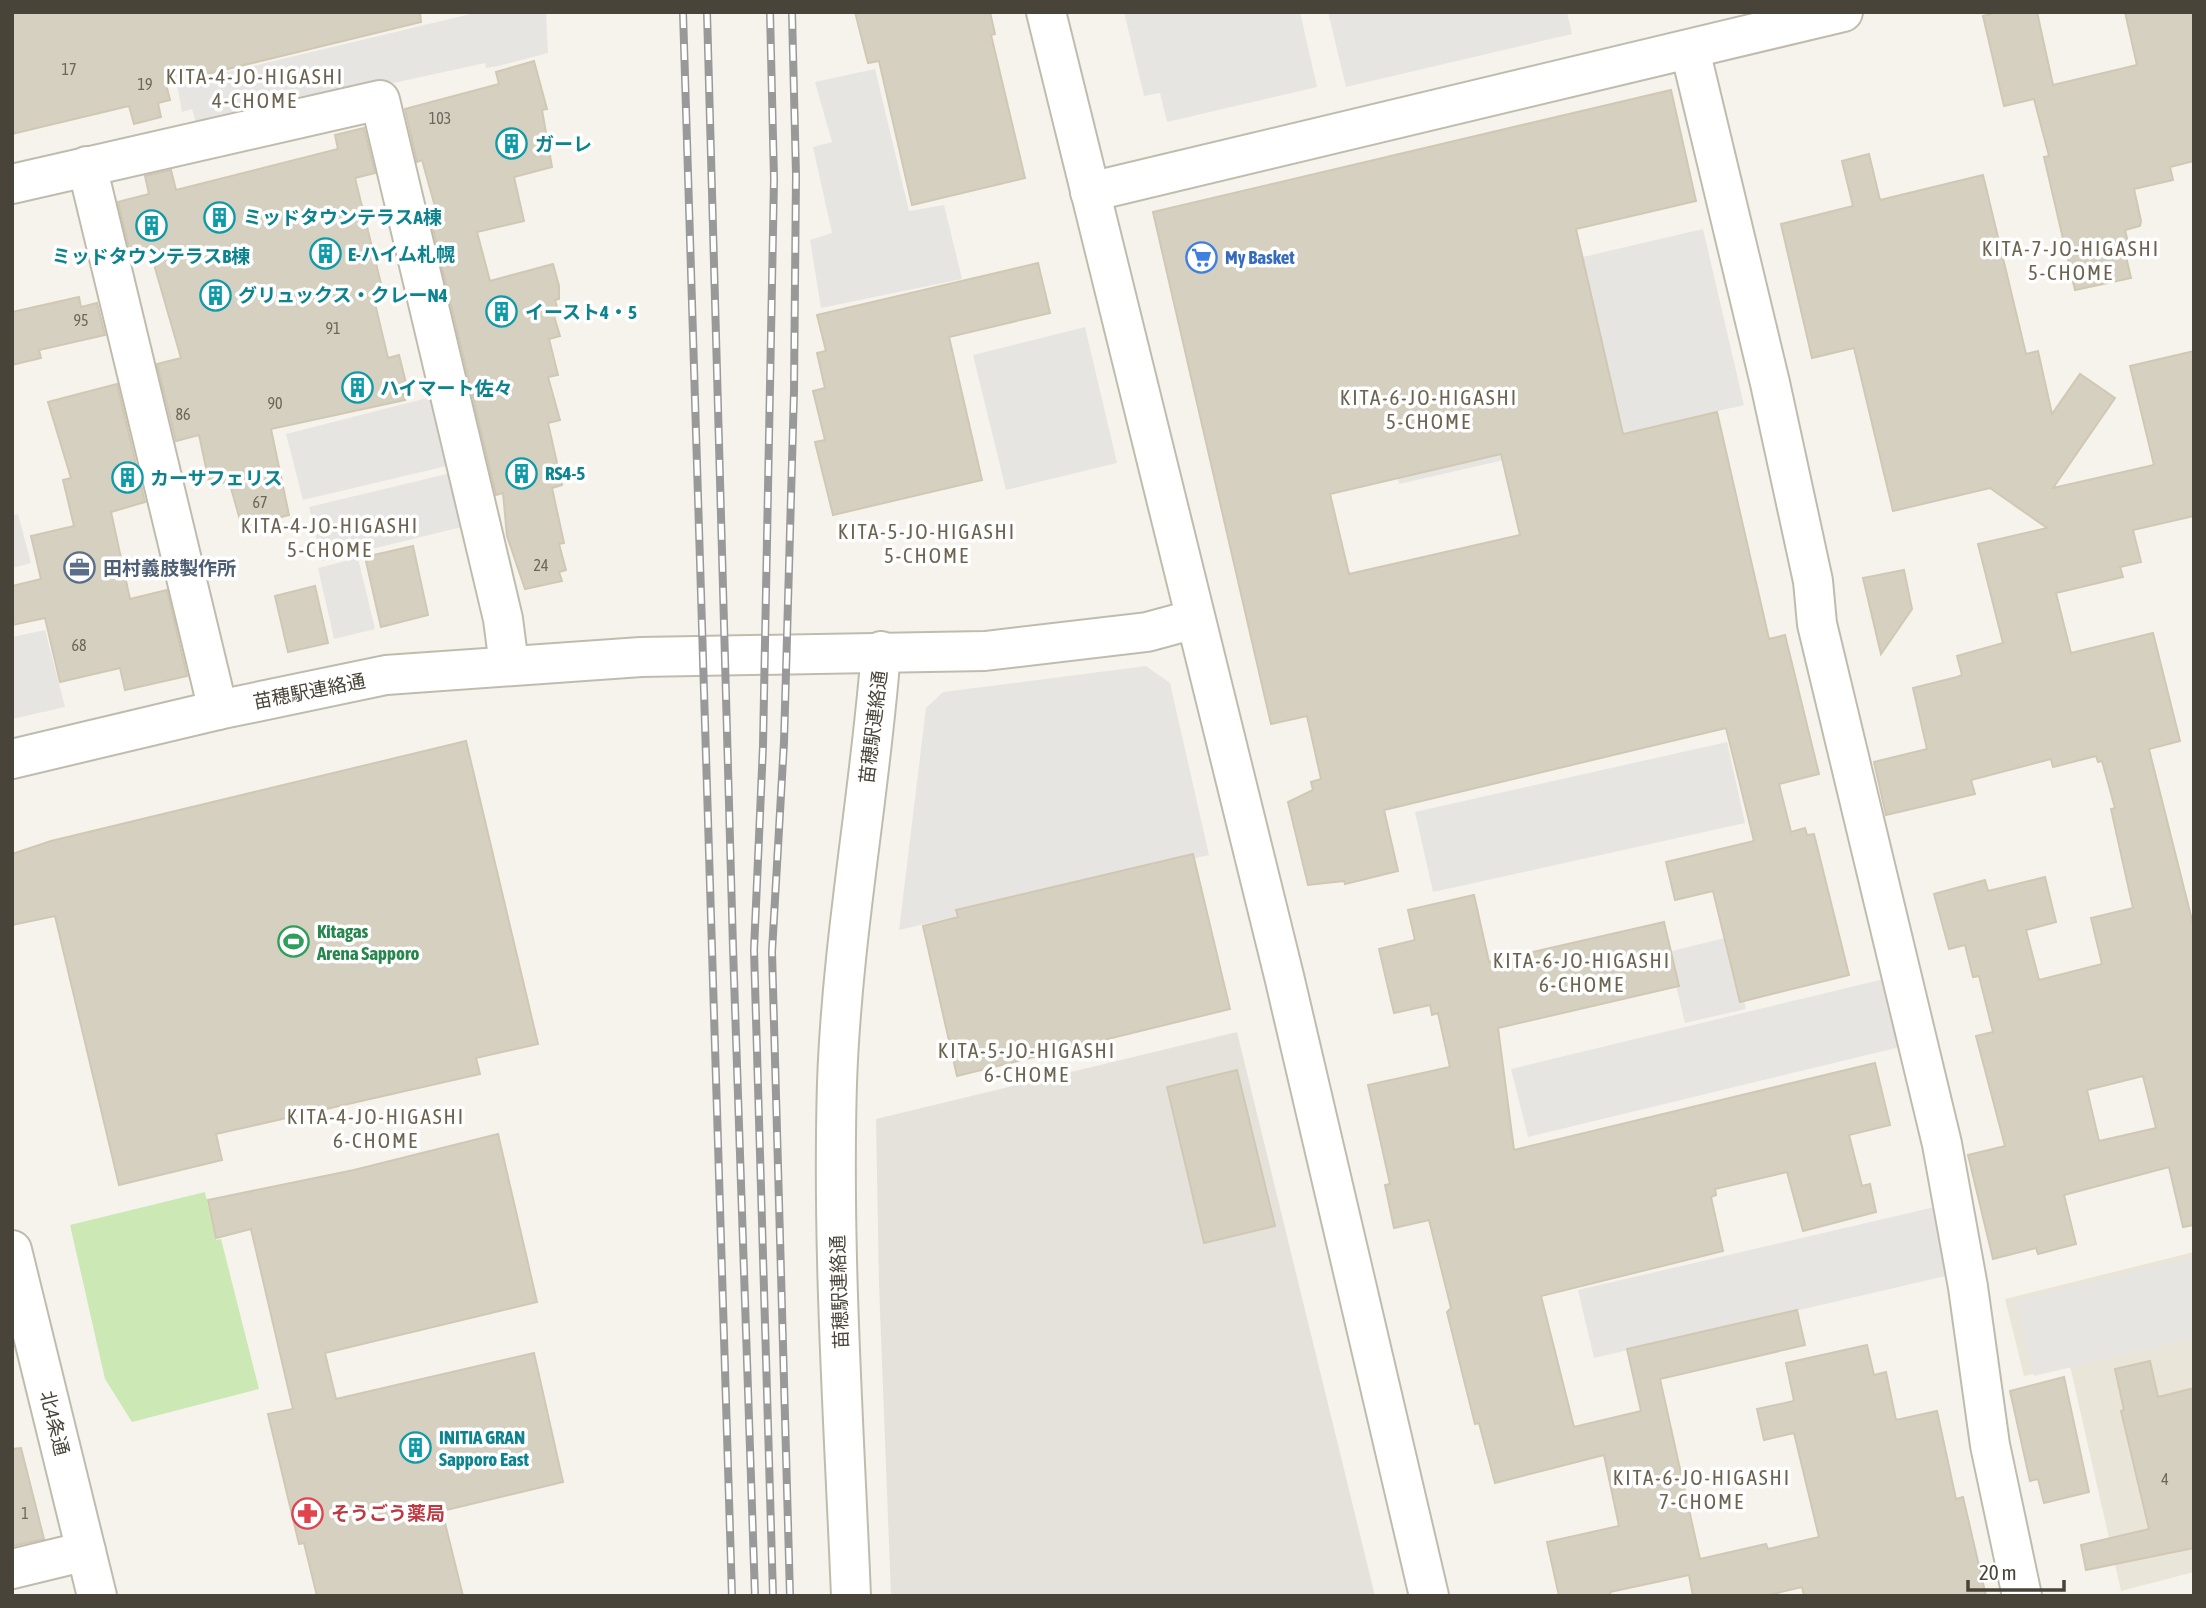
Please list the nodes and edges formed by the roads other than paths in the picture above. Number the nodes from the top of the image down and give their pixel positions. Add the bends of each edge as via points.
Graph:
1 (1046, 12) edge
2 (1843, 12) edge
3 (1690, 50) junction
4 (87, 166) junction
5 (12, 184) edge
6 (1090, 192) junction
7 (1195, 619) junction
8 (881, 651) junction
9 (509, 666) junction
10 (218, 710) junction
11 (12, 760) edge
12 (12, 1250) edge
13 (86, 1551) junction
14 (12, 1569) edge
15 (97, 1596) edge
16 (851, 1596) edge
17 (1429, 1596) edge
18 (2022, 1596) edge

1 - 6 street
2 - 3 street
3 - 6 street
3 - 18 street via 1770,383 1813,580 1817,624 1942,1144 1990,1445
4 - 5 street
4 - 9 street via 380,100 503,619
4 - 10 street
6 - 7 street
7 - 8 street via 1147,632 985,651
7 - 17 street
8 - 9 street, 苗穂駅連絡通 via 641,657
8 - 16 street, 苗穂駅連絡通 via 844,961 837,1082 836,1207
9 - 10 street, 苗穂駅連絡通 via 386,676
10 - 11 street, 苗穂駅連絡通
12 - 13 street, 北4条通
13 - 14 street
13 - 15 street, 北4条通

